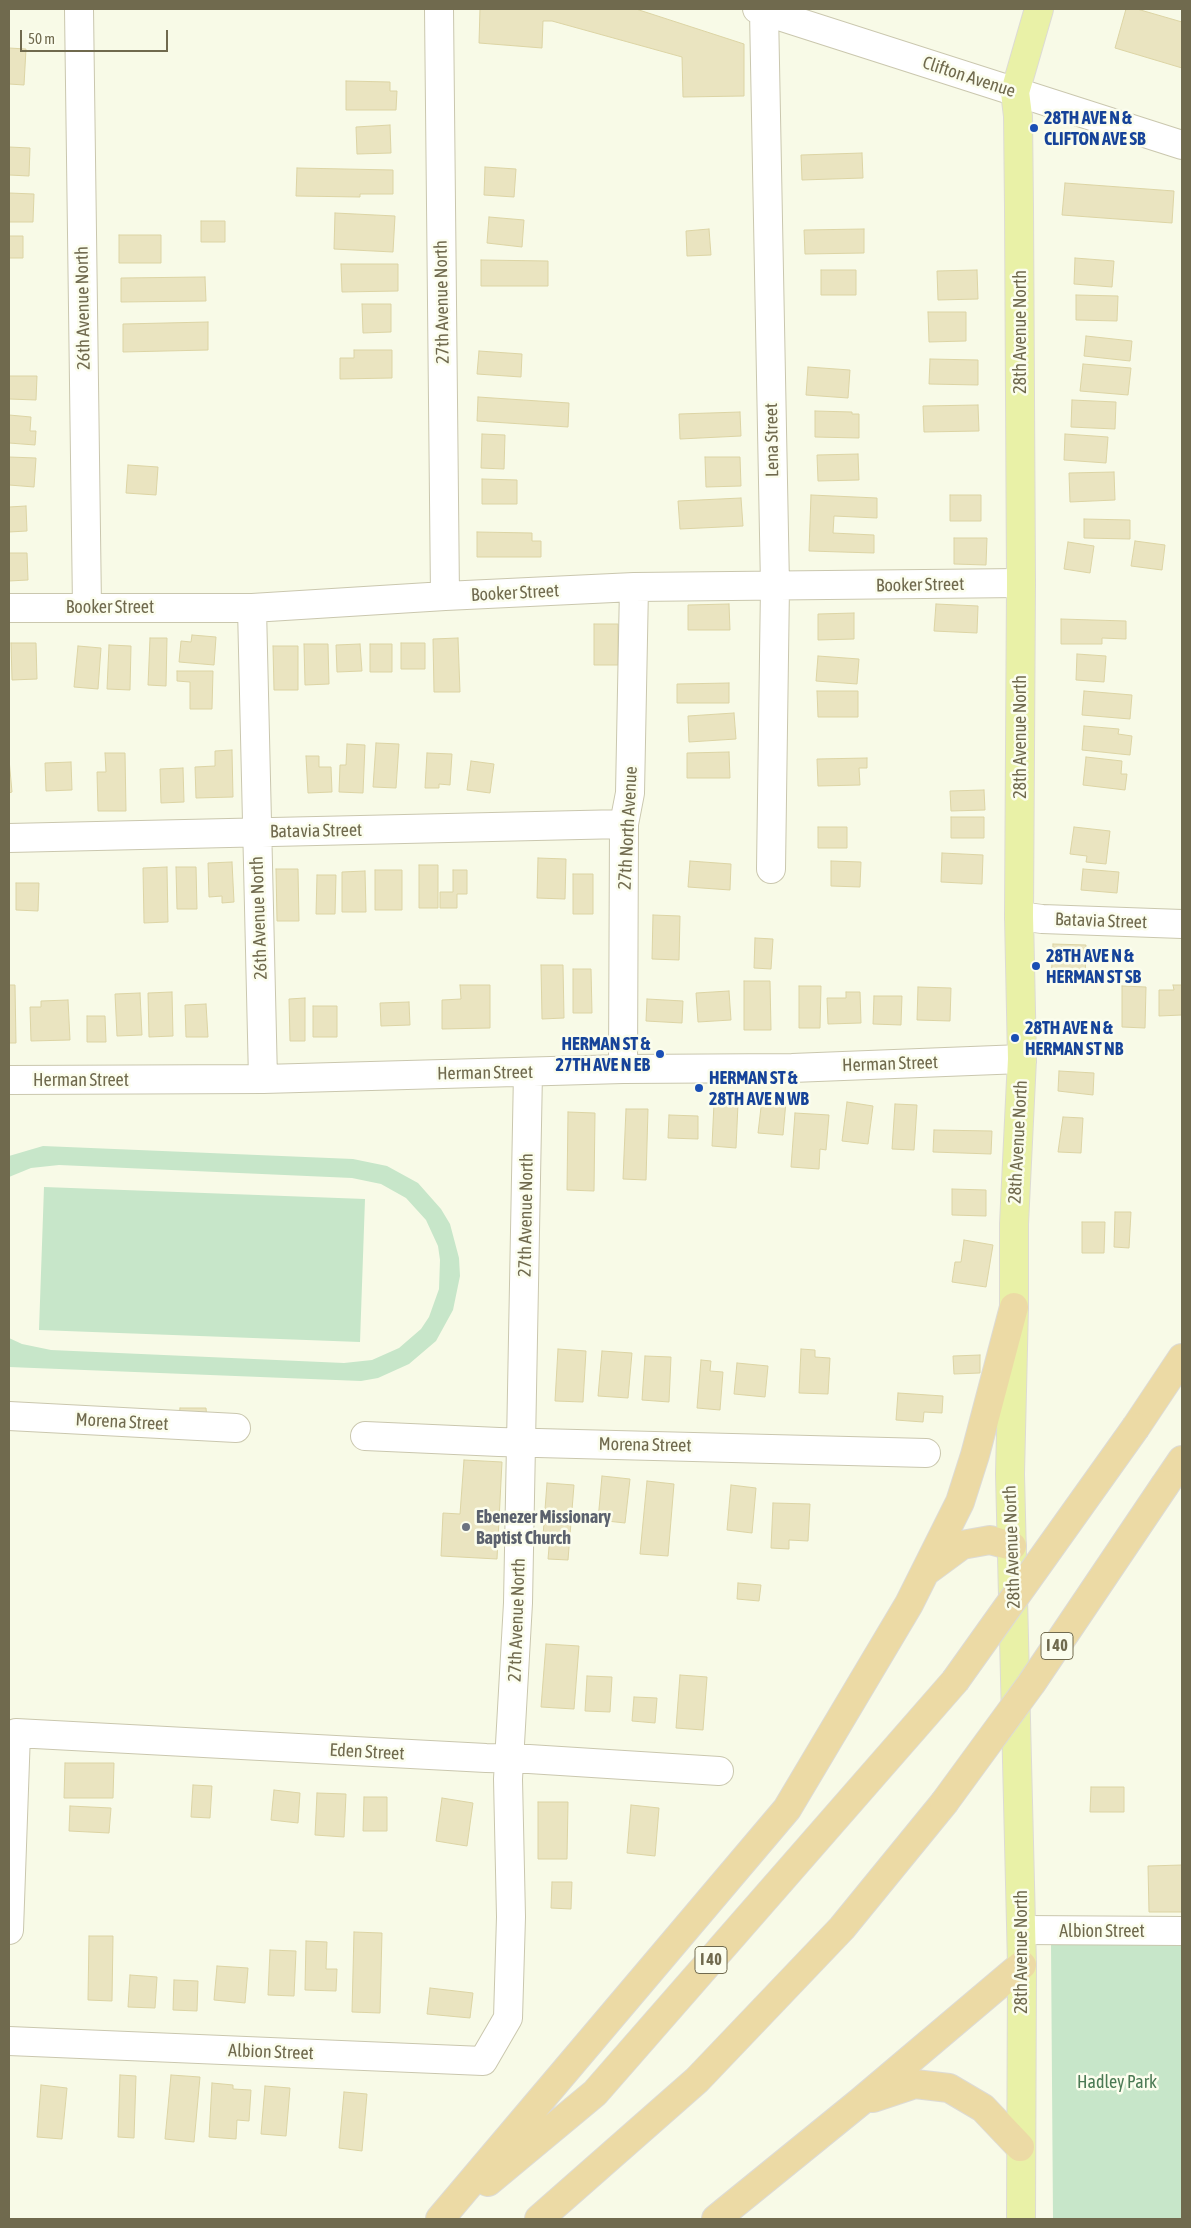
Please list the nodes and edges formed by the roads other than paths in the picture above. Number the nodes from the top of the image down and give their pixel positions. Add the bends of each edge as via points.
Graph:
1 (79, 9) edge
2 (439, 9) edge
3 (1039, 9) edge
4 (760, 10) edge
5 (1015, 92) junction
6 (1182, 145) edge
7 (1021, 583) junction
8 (775, 586) junction
9 (634, 587) junction
10 (445, 596) junction
11 (87, 607) junction
12 (9, 608) edge
13 (252, 608) junction
14 (624, 824) junction
15 (256, 832) junction
16 (9, 838) edge
17 (771, 868) dead end
18 (1020, 916) junction
19 (1182, 924) edge
20 (1022, 1059) junction
21 (623, 1069) junction
22 (528, 1072) junction
23 (263, 1079) junction
24 (9, 1080) edge
25 (1014, 1307) junction
26 (1182, 1358) edge
27 (9, 1416) edge
28 (236, 1428) dead end
29 (365, 1436) dead end
30 (522, 1442) junction
31 (926, 1453) dead end
32 (1182, 1460) edge
33 (1012, 1546) junction
34 (925, 1572) junction
35 (510, 1759) junction
36 (719, 1771) dead end
37 (9, 1930) edge
38 (1022, 1930) junction
39 (1182, 1931) edge
40 (1022, 1965) junction
41 (508, 2018) joint
42 (9, 2041) edge
43 (860, 2102) junction
44 (638, 2133) junction
45 (1020, 2147) junction
46 (440, 2219) edge
47 (448, 2219) edge
48 (539, 2219) edge
49 (560, 2219) edge
50 (716, 2219) edge
51 (1021, 2219) edge

1 - 11 street, 26th Avenue North
2 - 10 street, 27th Avenue North
3 - 5 main road, 28th Avenue North
4 - 5 street, Clifton Avenue
4 - 8 street, Lena Street
5 - 6 street, Clifton Avenue
5 - 7 main road, 28th Avenue North via 1018,116
7 - 8 street, Booker Street
7 - 18 main road, 28th Avenue North
8 - 9 street, Booker Street
8 - 17 street, Lena Street
9 - 10 street, Booker Street
9 - 14 street, 27th North Avenue via 630,793
10 - 13 street, Booker Street
11 - 12 street, Booker Street
11 - 13 street, Booker Street
13 - 15 street, 26th Avenue North
14 - 15 street, Batavia Street
14 - 21 street, 27th North Avenue
15 - 16 street, Batavia Street
15 - 23 street, 26th Avenue North
18 - 19 street, Batavia Street
18 - 20 main road, 28th Avenue North
20 - 21 street, Herman Street via 792,1068
20 - 25 main road, 28th Avenue North via 1014,1224
21 - 22 street, Herman Street
22 - 23 street, Herman Street
22 - 30 street, 27th Avenue North
23 - 24 street, Herman Street
25 - 33 main road, 28th Avenue North via 1010,1474
25 - 34 highway via 960,1502
26 - 47 highway, I 40, bridge via 955,1681 595,2093
27 - 28 street, Morena Street
29 - 30 street, Morena Street
30 - 31 street, Morena Street
30 - 35 street, 27th Avenue North
32 - 44 highway, I 40, bridge via 1031,1684 944,1803 842,1928 697,2080
33 - 34 highway via 990,1540 962,1545
33 - 38 main road, 28th Avenue North
34 - 46 highway via 786,1809
35 - 36 street, Eden Street
35 - 37 street, Eden Street via 16,1733
35 - 41 street, 27th Avenue North
38 - 39 street, Albion Street
38 - 40 main road, 28th Avenue North
40 - 43 highway
40 - 45 main road, 28th Avenue North
41 - 42 street, Albion Street via 483,2061
43 - 45 highway via 915,2084 949,2088 983,2108
43 - 50 highway
44 - 48 highway, I 40
44 - 49 highway
45 - 51 main road, 28th Avenue North

